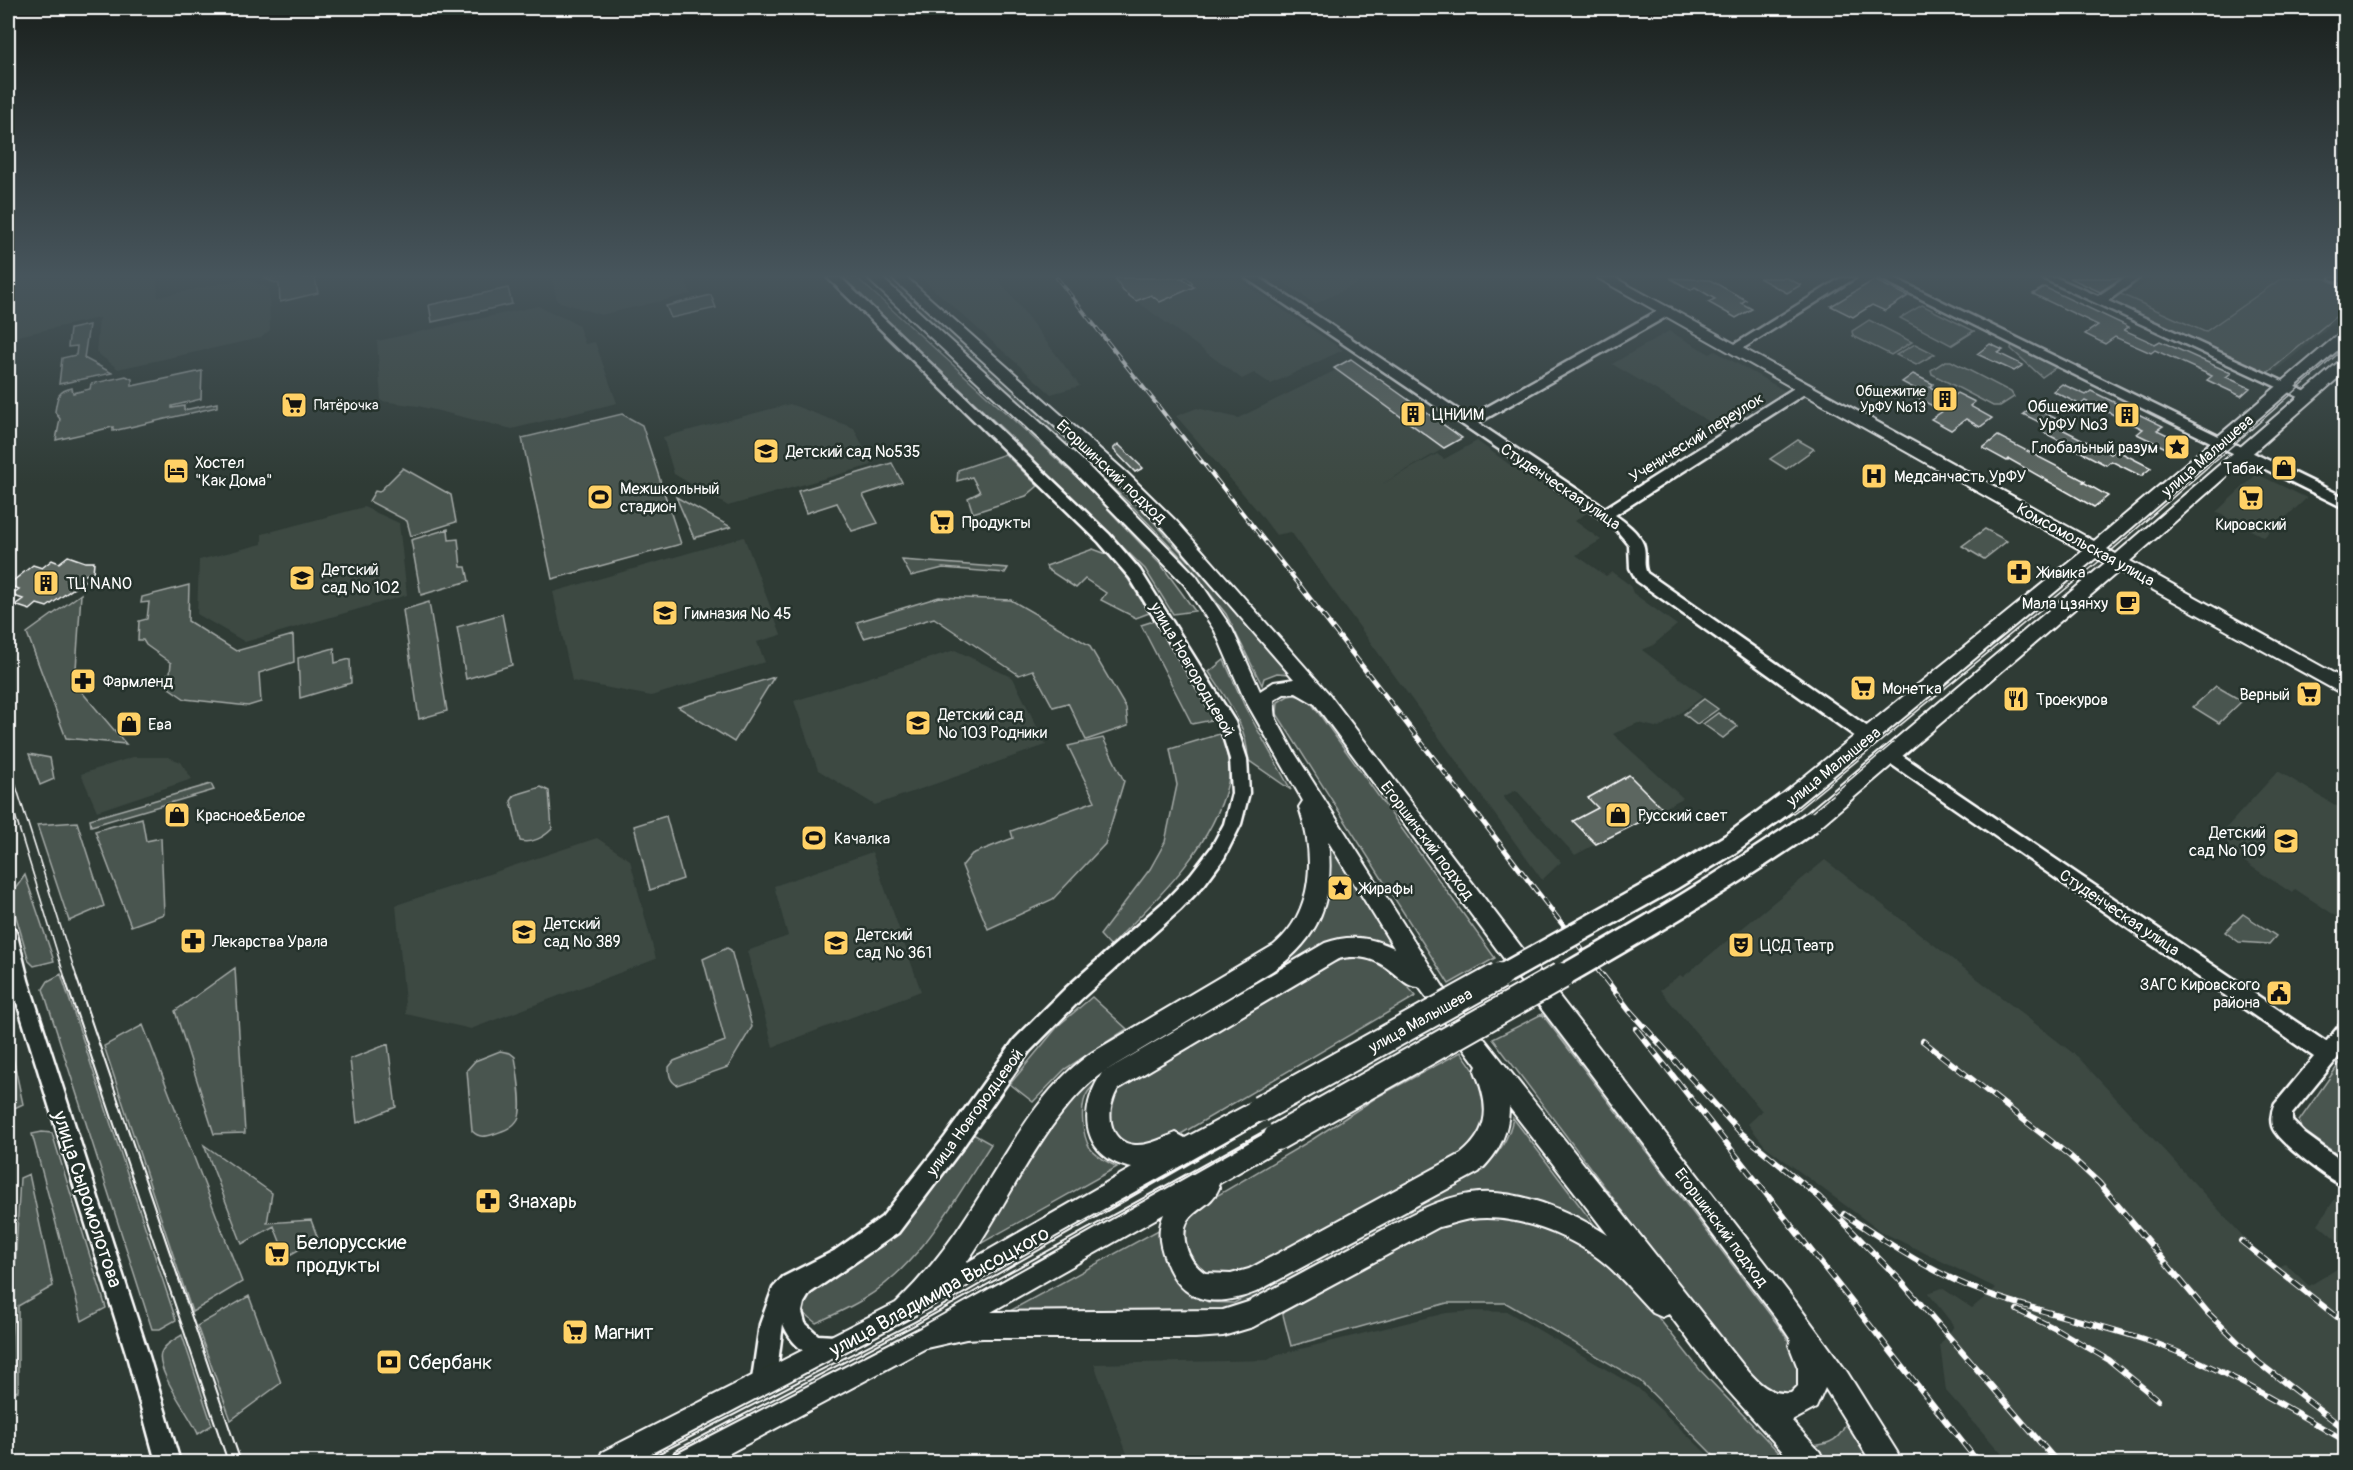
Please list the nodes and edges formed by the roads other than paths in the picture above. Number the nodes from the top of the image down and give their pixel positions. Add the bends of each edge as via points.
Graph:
1 (905, 347) edge
2 (948, 347) edge
3 (976, 347) edge
4 (1354, 347) edge
5 (1604, 347) edge
6 (1728, 347) edge
7 (1736, 347) edge
8 (2024, 347) edge
9 (2199, 347) edge
10 (2332, 347) edge
11 (1732, 349) junction
12 (2346, 363) edge
13 (2286, 386) junction
14 (1804, 388) junction
15 (2308, 396) junction
16 (1468, 423) junction
17 (2220, 443) junction
18 (2242, 453) junction
19 (2346, 504) edge
20 (1604, 515) junction
21 (2096, 550) junction
22 (2117, 562) junction
23 (2346, 689) edge
24 (1322, 699) junction
25 (1266, 720) junction
26 (1869, 737) junction
27 (1891, 755) junction
28 (1287, 758) junction
29 (8, 935) edge
30 (1436, 995) junction
31 (2346, 1032) edge
32 (1476, 1046) junction
33 (2328, 1055) junction
34 (1258, 1110) junction
35 (1278, 1137) joint
36 (1242, 1157) junction
37 (2346, 1177) edge
38 (818, 1273) junction
39 (1786, 1310) junction
40 (905, 1312) junction
41 (922, 1336) junction
42 (844, 1344) junction
43 (1732, 1374) junction
44 (763, 1386) junction
45 (168, 1462) edge
46 (612, 1462) edge
47 (685, 1462) edge
48 (1805, 1462) edge
49 (1810, 1462) edge
50 (1887, 1462) edge

1 - 38 street, улица Новгородцевой via 1104,538 1135,574 1227,722 1239,759 1241,796 1221,850 1188,892 1027,1039 949,1150 889,1225
2 - 25 main road, Егоршинский подход via 1178,565 1223,629
3 - 24 main road, Егоршинский подход via 1163,518
4 - 16 street, Студенческая улица
5 - 16 street
6 - 11 main road, Комсомольская улица
7 - 11 street
8 - 17 street
9 - 13 street
10 - 13 main road, улица Малышева
11 - 14 main road, Комсомольская улица
12 - 15 main road, улица Малышева
13 - 15 street
13 - 17 main road, улица Малышева
14 - 20 street, Ученический переулок
14 - 21 main road, Комсомольская улица
15 - 18 main road, улица Малышева
16 - 20 street, Студенческая улица
17 - 18 street
17 - 21 main road, улица Малышева
18 - 19 street
18 - 22 main road, улица Малышева
20 - 26 street, Студенческая улица via 1634,539 1637,568 1642,577
21 - 22 main road, Комсомольская улица
21 - 26 main road, улица Малышева
22 - 23 main road, Комсомольская улица
22 - 27 main road, улица Малышева
24 - 25 main road via 1300,686 1278,688 1263,702
24 - 39 main road, Егоршинский подход
25 - 28 main road, Егоршинский подход
26 - 34 main road, улица Малышева, bridge via 1732,843
27 - 33 street, Студенческая улица
27 - 35 main road, улица Малышева, bridge via 1811,822 1694,901
28 - 30 main road, Егоршинский подход
28 - 40 main road via 1311,810 1319,844 1318,880 1303,929 1276,955 1112,1054 1073,1083 1025,1147 931,1288
29 - 45 street, улица Сыромолотова
30 - 32 main road, Егоршинский подход
30 - 34 main road via 1388,955 1360,946 1333,950 1117,1075 1100,1094 1097,1115 1100,1132 1109,1146 1136,1157 1156,1153
31 - 33 street
32 - 36 main road via 1497,1100 1496,1130 1483,1154 1256,1279 1229,1289 1207,1288 1191,1279 1180,1265 1173,1244 1173,1221 1184,1205
32 - 43 main road, Егоршинский подход
33 - 37 street via 2282,1111 2282,1125 2298,1142
34 - 40 main road, улица Владимира Высоцкого
35 - 36 main road, улица Владимира Высоцкого
36 - 41 main road, улица Владимира Высоцкого
38 - 42 street, улица Новгородцевой via 798,1290 791,1307 793,1322 806,1342 820,1348
38 - 44 street, улица Новгородцевой via 784,1290 772,1314
39 - 43 main road via 1812,1374 1812,1390 1807,1398 1792,1408 1775,1407 1762,1402
39 - 50 main road, Егоршинский подход
40 - 42 main road, улица Владимира Высоцкого
41 - 47 main road, улица Владимира Высоцкого
41 - 48 main road via 983,1325 1223,1323 1253,1314 1435,1216 1471,1206 1515,1208 1578,1231 1617,1256 1659,1300 1729,1387
42 - 44 main road, улица Владимира Высоцкого
43 - 49 main road, Егоршинский подход
44 - 46 main road, улица Владимира Высоцкого

